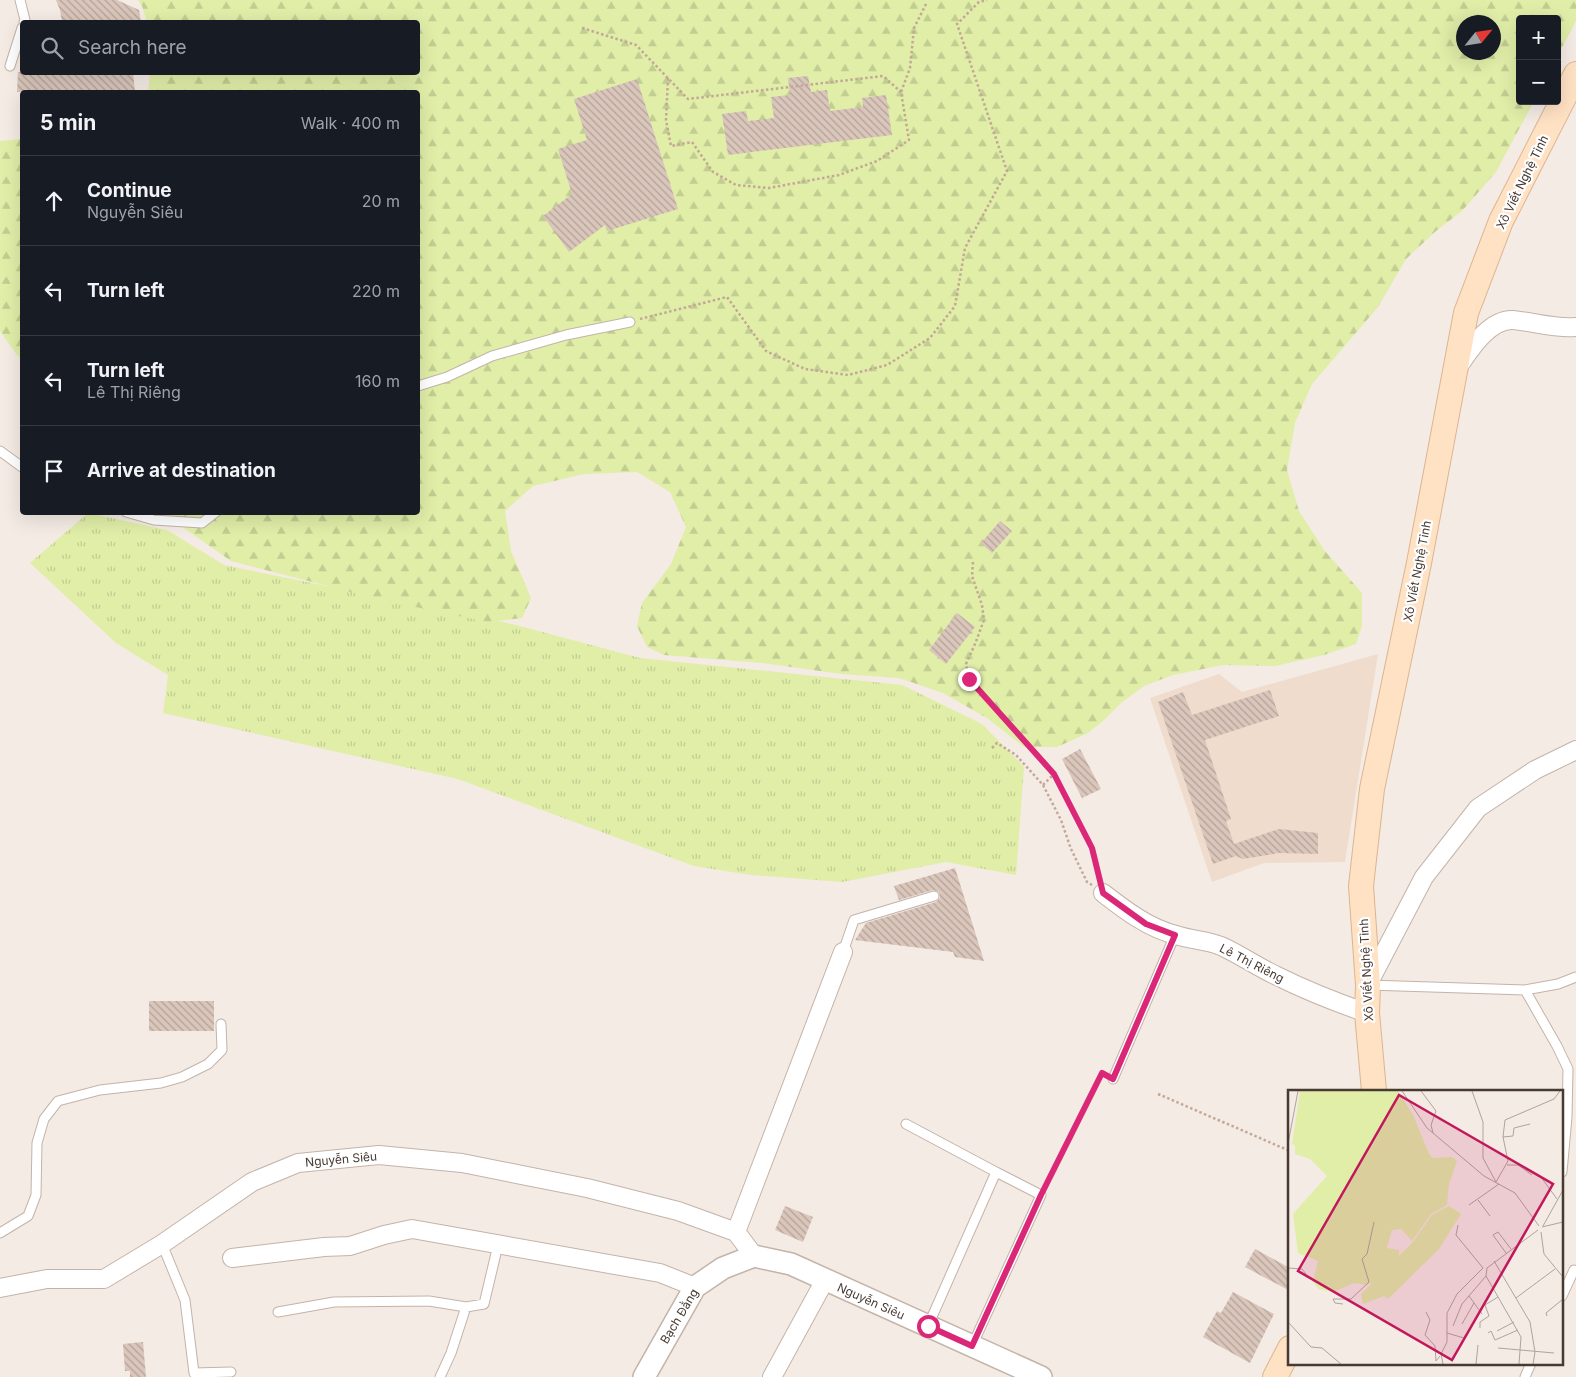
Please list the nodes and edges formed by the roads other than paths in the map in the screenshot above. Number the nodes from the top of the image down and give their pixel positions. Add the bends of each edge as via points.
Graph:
1 (20, 0) edge
2 (25, 20) edge
3 (20, 34) edge
4 (10, 66) dead end
5 (1576, 74) edge
6 (630, 322) road end
7 (1576, 327) edge
8 (1455, 372) junction
9 (420, 385) edge
10 (0, 451) edge
11 (20, 466) edge
12 (136, 515) edge
13 (212, 515) edge
14 (1576, 750) edge
15 (1103, 893) road end
16 (934, 896) dead end
17 (1175, 935) junction
18 (843, 952) joint
19 (1576, 977) edge
20 (1368, 984) junction
21 (1525, 990) junction
22 (1367, 1013) junction
23 (221, 1024) dead end
24 (1113, 1079) road end
25 (1374, 1090) edge
26 (906, 1124) dead end
27 (1564, 1150) edge
28 (996, 1172) junction
29 (736, 1232) junction
30 (0, 1233) edge
31 (162, 1244) junction
32 (498, 1245) junction
33 (754, 1256) junction
34 (232, 1258) dead end
35 (1574, 1270) dead end
36 (825, 1280) junction
37 (695, 1287) junction
38 (0, 1288) edge
39 (1564, 1292) edge
40 (466, 1307) junction
41 (278, 1312) dead end
42 (928, 1326) junction
43 (972, 1346) junction
44 (1288, 1352) edge
45 (1531, 1364) edge
46 (231, 1372) dead end
47 (440, 1377) edge
48 (644, 1377) edge
49 (772, 1377) edge
50 (1041, 1377) edge
51 (1276, 1377) edge
52 (1525, 1377) edge

1 - 2 lane
3 - 4 lane
5 - 8 main road, Xô Viết Nghệ Tỉnh via 1501,221 1466,313
6 - 9 lane via 566,335 492,356
7 - 8 street via 1511,320 1495,325 1471,348
8 - 20 main road, Xô Viết Nghệ Tỉnh via 1372,789 1361,886
10 - 11 lane
12 - 13 lane via 154,520 202,523
14 - 20 street via 1535,770 1478,808 1424,877
15 - 17 street, Lê Thị Riêng via 1146,924
16 - 18 lane via 854,920
17 - 22 street, Lê Thị Riêng via 1222,946 1324,998
17 - 24 lane
18 - 29 street
19 - 21 lane
20 - 21 lane
20 - 22 main road, Xô Viết Nghệ Tỉnh
21 - 27 lane via 1568,1069
22 - 25 main road, Xô Viết Nghệ Tỉnh
23 - 30 lane via 222,1050 208,1064 182,1077 161,1083 100,1090 58,1101 44,1119 38,1142 36,1195 28,1216
26 - 28 lane
28 - 42 lane
28 - 43 lane via 1041,1195
29 - 31 street, Nguyễn Siêu via 678,1211 586,1188 462,1163 379,1155 298,1163 252,1182
29 - 33 street
31 - 38 street, Nguyễn Siêu via 104,1279 47,1279
31 - 46 lane via 184,1300 194,1374
32 - 34 street via 412,1229 350,1246
32 - 37 street via 660,1273
32 - 40 lane via 484,1304
33 - 36 street, Nguyễn Siêu via 791,1264
33 - 37 street, Bạch Đằng via 723,1268
35 - 39 lane
36 - 42 street, Nguyễn Siêu
36 - 49 street
37 - 48 street, Bạch Đằng
40 - 41 lane via 429,1301 334,1302
40 - 47 lane
42 - 43 street, Nguyễn Siêu
43 - 50 street, Nguyễn Siêu
44 - 51 main road
45 - 52 lane

